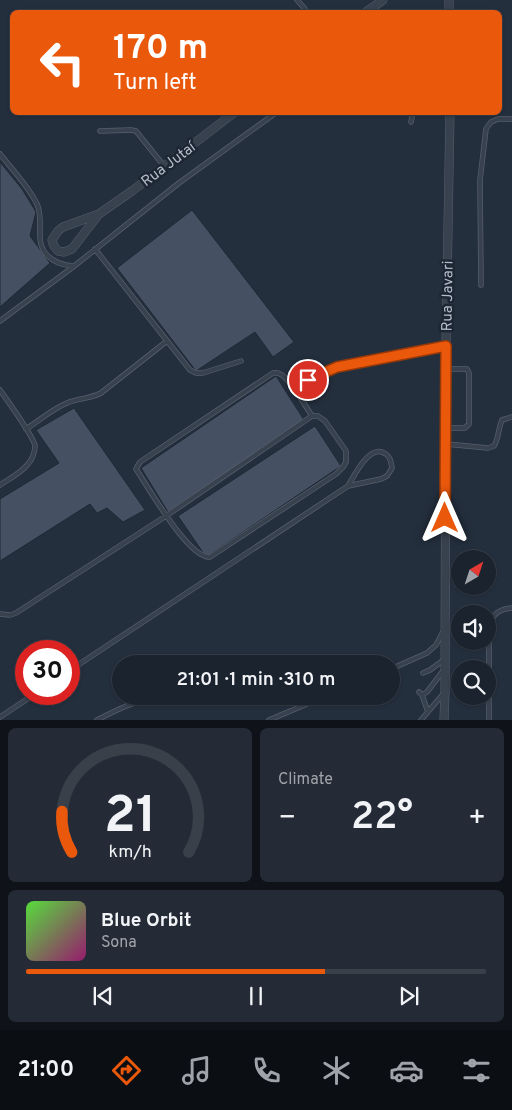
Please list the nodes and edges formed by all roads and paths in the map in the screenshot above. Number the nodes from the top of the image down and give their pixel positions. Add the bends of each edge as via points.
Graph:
1 (297, 0) edge
2 (383, 0) edge
3 (305, 10) edge
4 (369, 10) edge
5 (231, 115) edge
6 (273, 115) edge
7 (411, 115) edge
8 (450, 115) edge
9 (512, 119) edge
10 (411, 122) dead end
11 (100, 131) dead end
12 (0, 154) edge
13 (164, 166) junction
14 (99, 214) junction
15 (95, 249) junction
16 (73, 266) junction
17 (480, 285) dead end
18 (0, 321) edge
19 (168, 341) junction
20 (446, 346) junction
21 (240, 361) dead end
22 (446, 369) junction
23 (293, 386) junction
24 (0, 390) edge
25 (312, 416) junction
26 (512, 417) edge
27 (446, 428) junction
28 (26, 429) junction
29 (446, 444) junction
30 (0, 485) edge
31 (348, 486) junction
32 (166, 516) junction
33 (512, 608) edge
34 (0, 614) edge
35 (445, 628) junction
36 (445, 659) junction
37 (80, 664) edge
38 (400, 665) edge
39 (445, 668) junction
40 (422, 673) dead end
41 (445, 691) junction
42 (18, 705) edge
43 (129, 705) edge
44 (305, 705) edge
45 (428, 712) junction
46 (0, 717) edge
47 (97, 720) edge
48 (269, 720) edge
49 (421, 720) edge
50 (444, 720) edge
51 (489, 720) edge

1 - 3 lane
2 - 4 street
5 - 13 street, Rua Jutaí
6 - 15 lane
7 - 10 lane
8 - 20 street, Rua Javari
9 - 17 lane via 498,119 486,129 480,180
11 - 13 lane via 136,131
12 - 16 lane via 36,201 41,216 40,240 44,253 64,266
13 - 14 street, Rua Jutaí
14 - 14 street, Rua Jutaí via 72,249 58,251 52,240 63,226
15 - 16 lane
15 - 19 lane
16 - 18 lane
19 - 21 lane via 190,370 196,373
19 - 28 lane via 101,393 68,402
20 - 22 street, Rua Javari
20 - 23 lane via 337,367
22 - 27 street, Rua Javari
22 - 27 lane via 467,369 469,373 469,424 466,428
23 - 25 lane
23 - 32 lane via 281,374 273,373 140,462 136,469
24 - 28 lane
25 - 32 lane
25 - 32 lane via 325,421 346,451 346,462 336,474 206,558 193,549
26 - 29 lane via 502,420 494,446
27 - 29 street, Rua Javari
28 - 30 lane via 35,445 34,454 23,470
29 - 35 street, Rua Javari
31 - 31 lane via 369,455 376,451 384,452 390,459 392,468 381,480
31 - 37 lane
32 - 34 lane via 16,613
33 - 51 lane via 504,608 494,615 491,624
35 - 36 street, Rua Javari
35 - 38 lane via 436,645 427,653
36 - 39 street, Rua Javari
36 - 40 lane
39 - 41 street, Rua Javari
39 - 45 lane via 426,694 421,694
41 - 45 lane
41 - 50 street, Rua Javari
42 - 46 lane
43 - 47 lane
44 - 48 lane
45 - 49 lane

